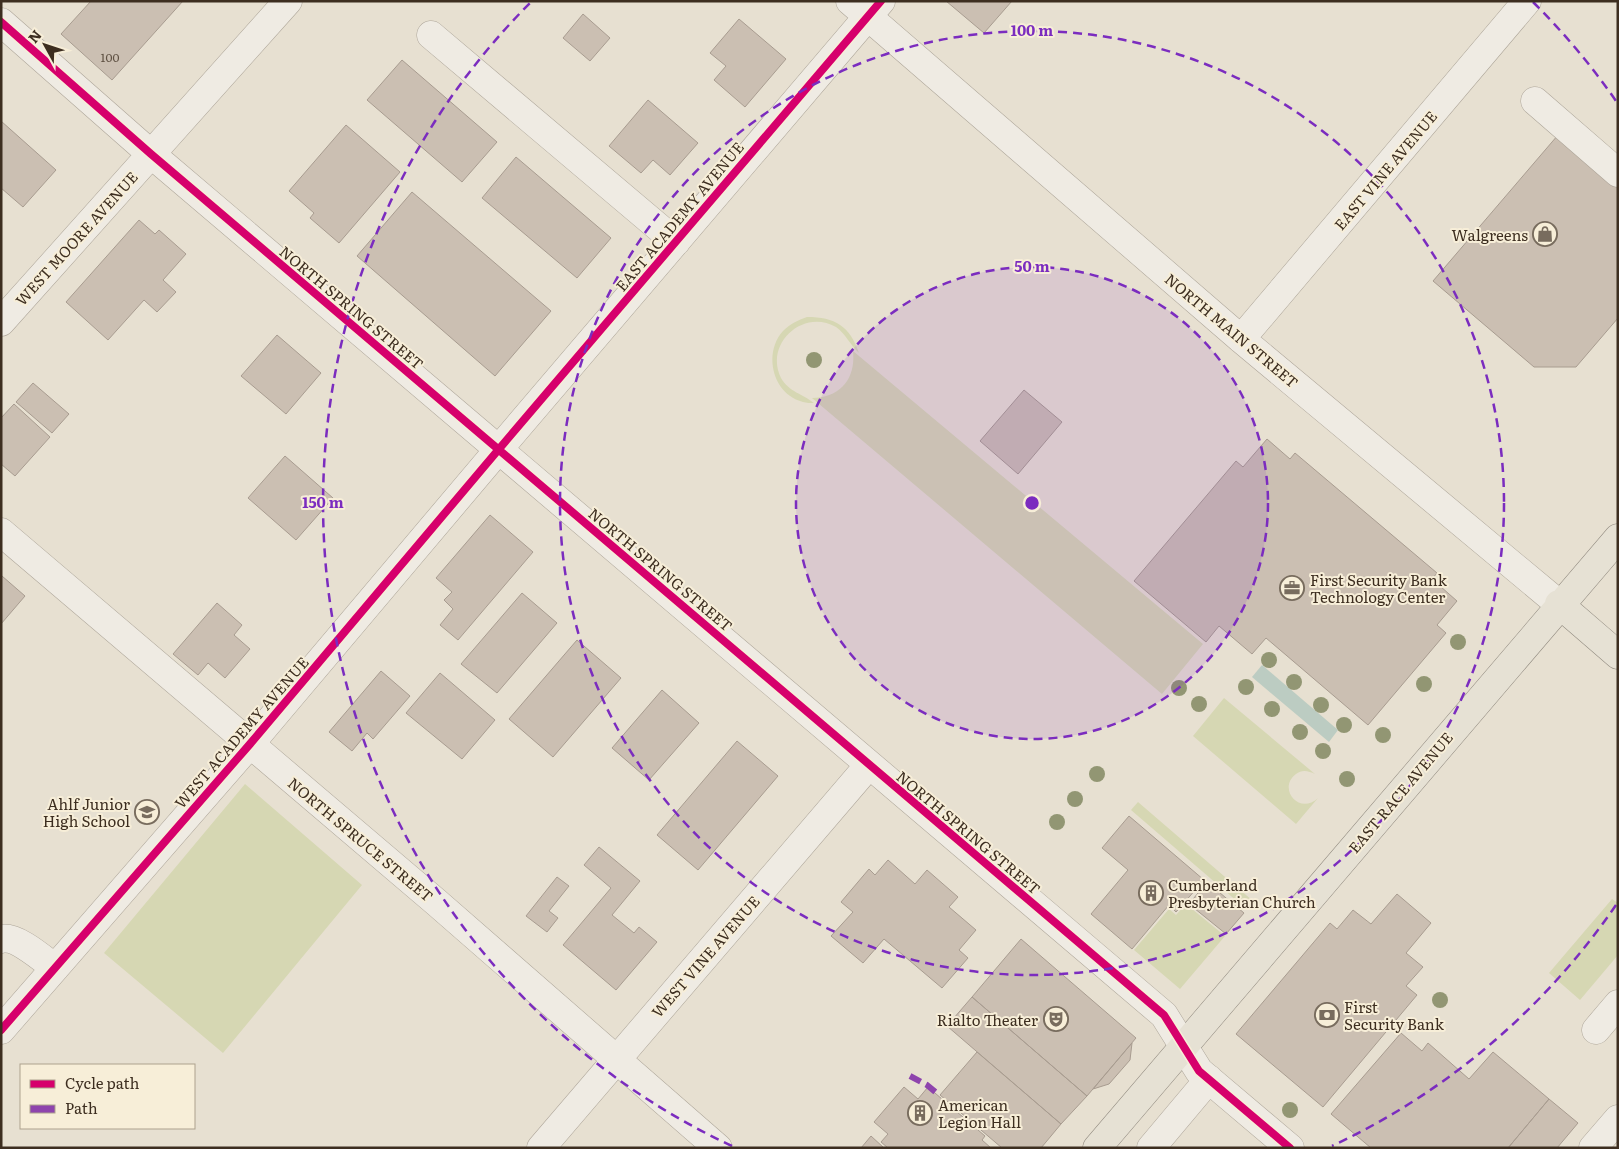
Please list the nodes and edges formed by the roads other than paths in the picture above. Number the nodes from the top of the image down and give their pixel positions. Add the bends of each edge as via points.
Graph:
1 (288, 1) edge
2 (1527, 1) edge
3 (866, 6) edge
4 (1, 22) edge
5 (431, 35) dead end
6 (1535, 101) dead end
7 (151, 154) junction
8 (1618, 173) edge
9 (676, 242) junction
10 (1, 322) edge
11 (1242, 339) junction
12 (498, 449) junction
13 (1, 532) edge
14 (1618, 538) edge
15 (1559, 604) junction
16 (1618, 655) edge
17 (250, 744) junction
18 (869, 765) junction
19 (1, 939) edge
20 (55, 968) junction
21 (1618, 1004) edge
22 (1, 1030) edge
23 (1596, 1030) dead end
24 (1183, 1046) junction
25 (616, 1060) junction
26 (1209, 1079) junction
27 (1618, 1119) edge
28 (541, 1148) edge
29 (718, 1148) edge
30 (1097, 1148) edge
31 (1151, 1148) edge
32 (1290, 1148) edge
33 (1593, 1148) edge

1 - 7 street, WEST MOORE AVENUE
2 - 11 street, EAST VINE AVENUE
3 - 9 street, EAST ACADEMY AVENUE
3 - 11 street, NORTH MAIN STREET
4 - 7 street, NORTH SPRING STREET
5 - 9 street
6 - 8 street
7 - 10 street, WEST MOORE AVENUE
7 - 12 street, NORTH SPRING STREET
9 - 12 street, EAST ACADEMY AVENUE
11 - 15 street, NORTH MAIN STREET
12 - 17 street, WEST ACADEMY AVENUE
12 - 18 street, NORTH SPRING STREET
13 - 17 street, NORTH SPRUCE STREET
14 - 15 main road, EAST RACE AVENUE
15 - 16 main road, NORTH MAIN STREET
15 - 24 main road, EAST RACE AVENUE
17 - 20 street, WEST ACADEMY AVENUE
17 - 25 street, NORTH SPRUCE STREET
18 - 24 street, NORTH SPRING STREET via 1164,1015
18 - 25 street, WEST VINE AVENUE
19 - 20 street via 6,938 32,950
20 - 22 street, WEST ACADEMY AVENUE
21 - 23 street
24 - 26 street, NORTH SPRING STREET via 1199,1071
24 - 30 main road, EAST RACE AVENUE
25 - 28 street, WEST VINE AVENUE
25 - 29 street, NORTH SPRUCE STREET
26 - 31 street
26 - 32 street, NORTH SPRING STREET
27 - 33 street

